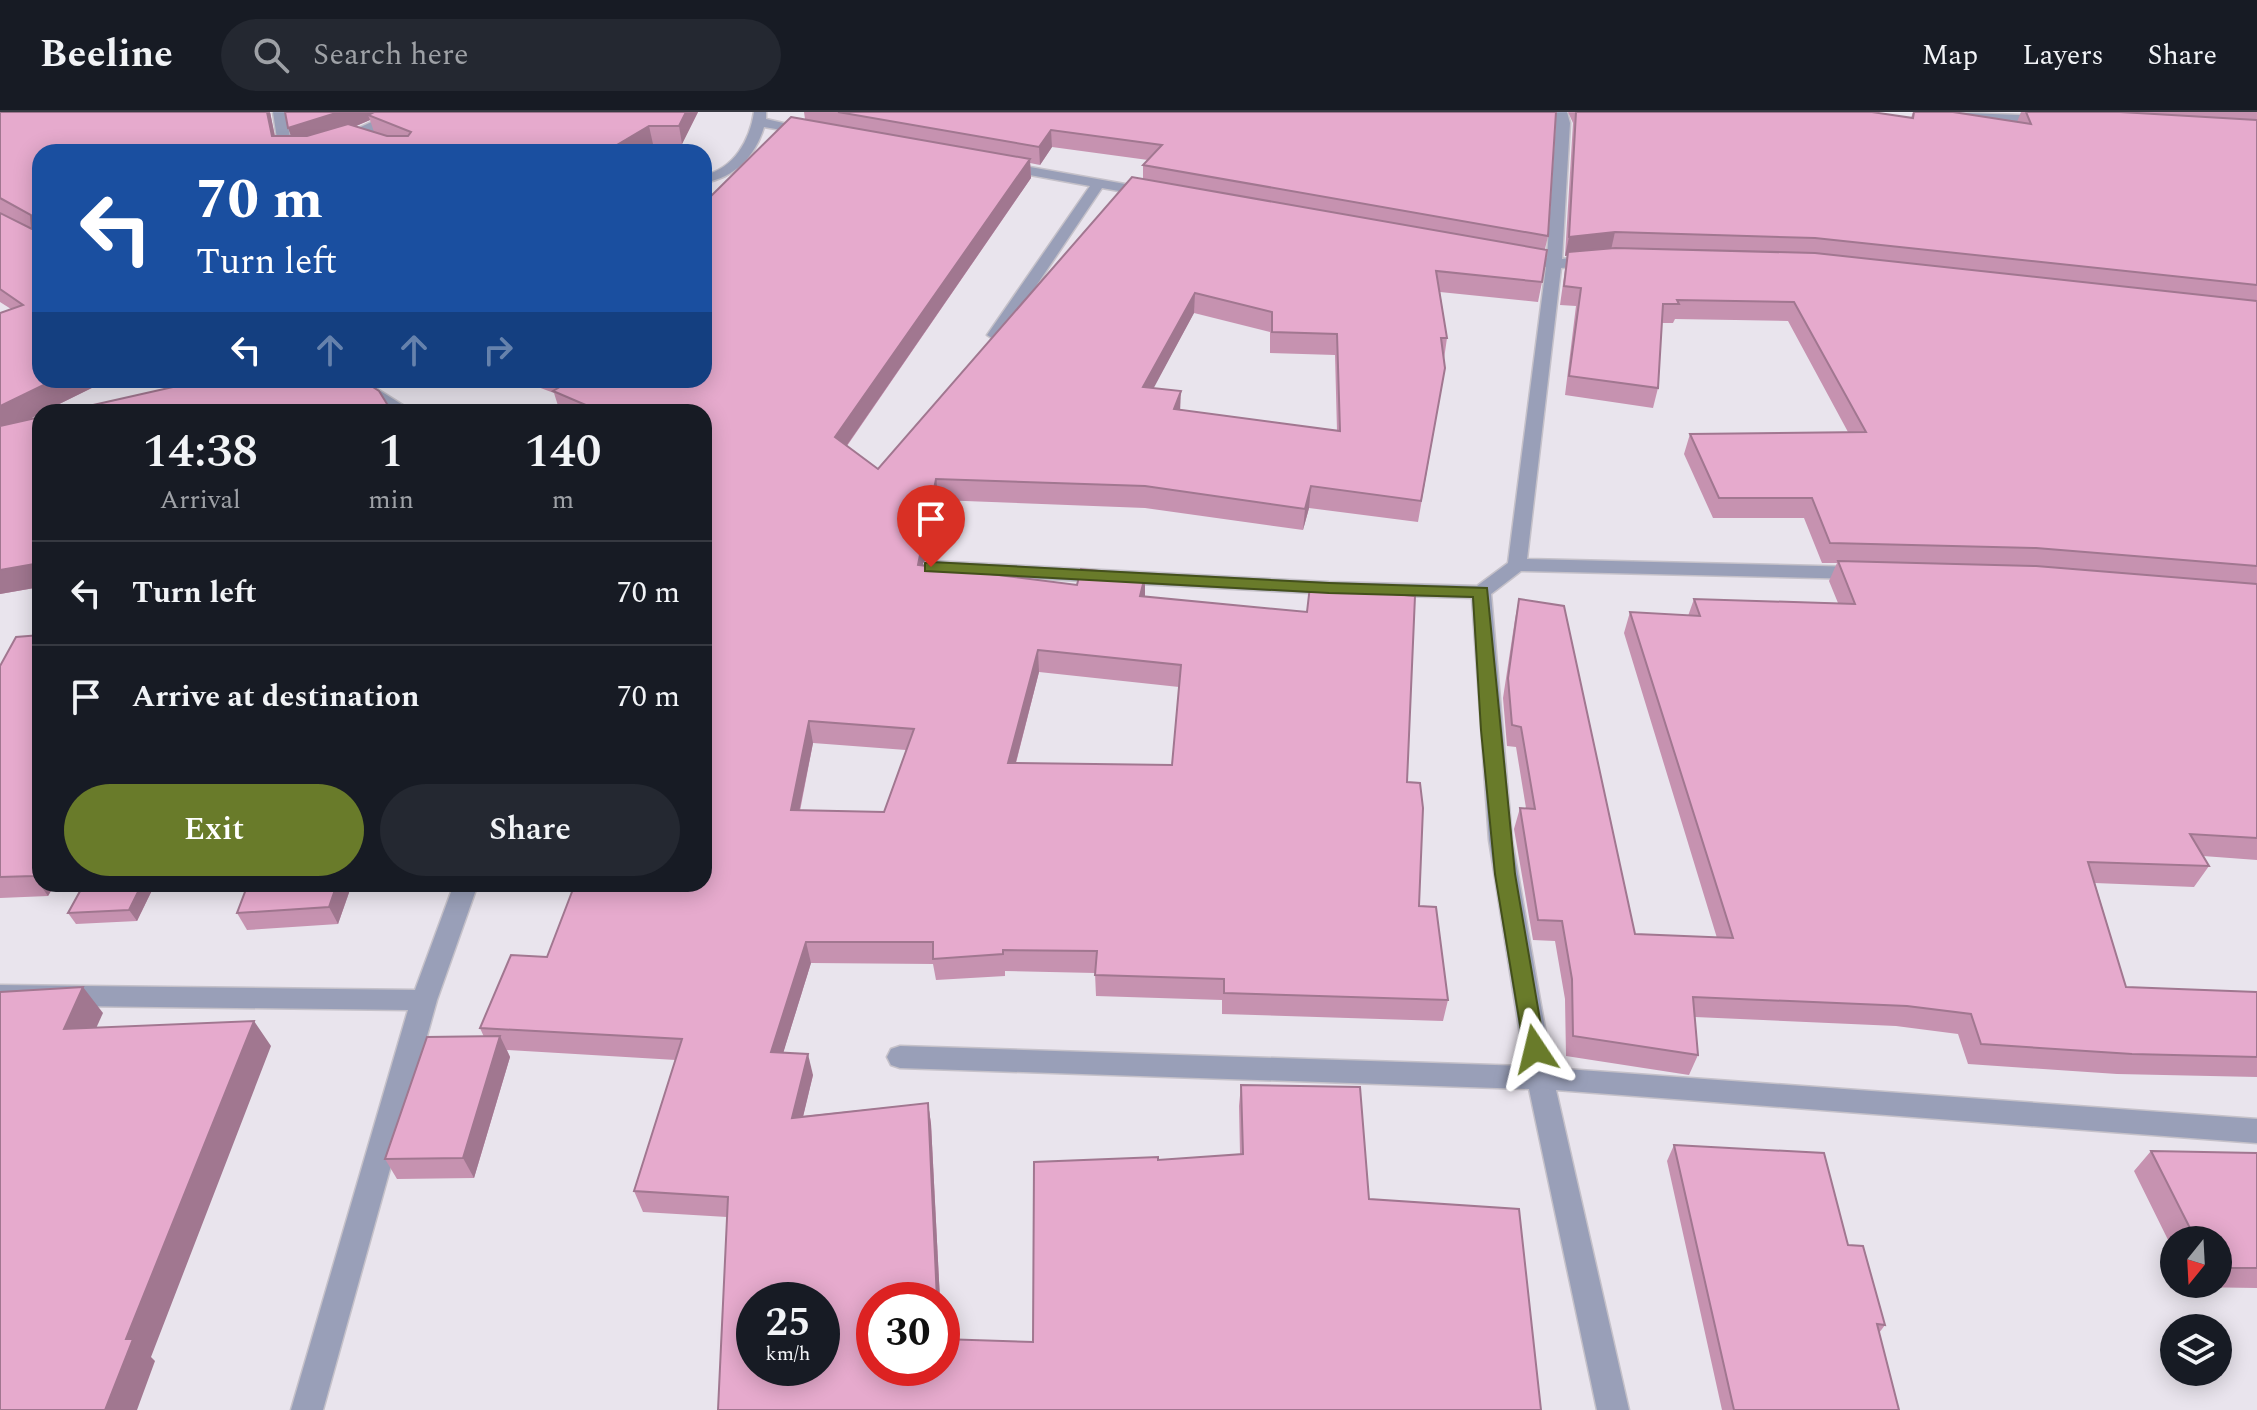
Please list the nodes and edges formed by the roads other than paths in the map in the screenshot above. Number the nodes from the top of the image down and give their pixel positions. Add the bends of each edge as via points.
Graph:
1 (279, 112) edge
2 (403, 112) edge
3 (1944, 112) edge
4 (1980, 114) edge
5 (760, 117) edge
6 (1558, 118) edge
7 (2057, 121) edge
8 (822, 133) edge
9 (355, 135) junction
10 (372, 141) edge
11 (285, 144) edge
12 (325, 144) edge
13 (991, 164) edge
14 (712, 179) edge
15 (1099, 183) junction
16 (1162, 194) edge
17 (1507, 256) edge
18 (1611, 258) edge
19 (1554, 264) junction
20 (995, 335) edge
21 (364, 388) edge
22 (392, 404) edge
23 (1517, 565) junction
24 (931, 567) edge
25 (1883, 574) edge
26 (1481, 592) junction
27 (463, 892) edge
28 (0, 995) edge
29 (424, 1000) junction
30 (900, 1057) dead end
31 (1540, 1078) junction
32 (2257, 1131) edge
33 (307, 1410) edge
34 (1613, 1410) edge

1 - 11 street
2 - 9 street
3 - 4 street
4 - 7 street
5 - 8 street
5 - 14 street via 739,162
6 - 19 street
9 - 10 street
9 - 12 street
13 - 15 street
15 - 16 street
15 - 20 street
17 - 19 street
18 - 19 street
19 - 23 street
21 - 22 street
23 - 25 street
23 - 26 street
24 - 26 street
26 - 31 street via 1505,874
27 - 29 street
28 - 29 street
29 - 33 street
30 - 31 street
31 - 32 street
31 - 34 street

